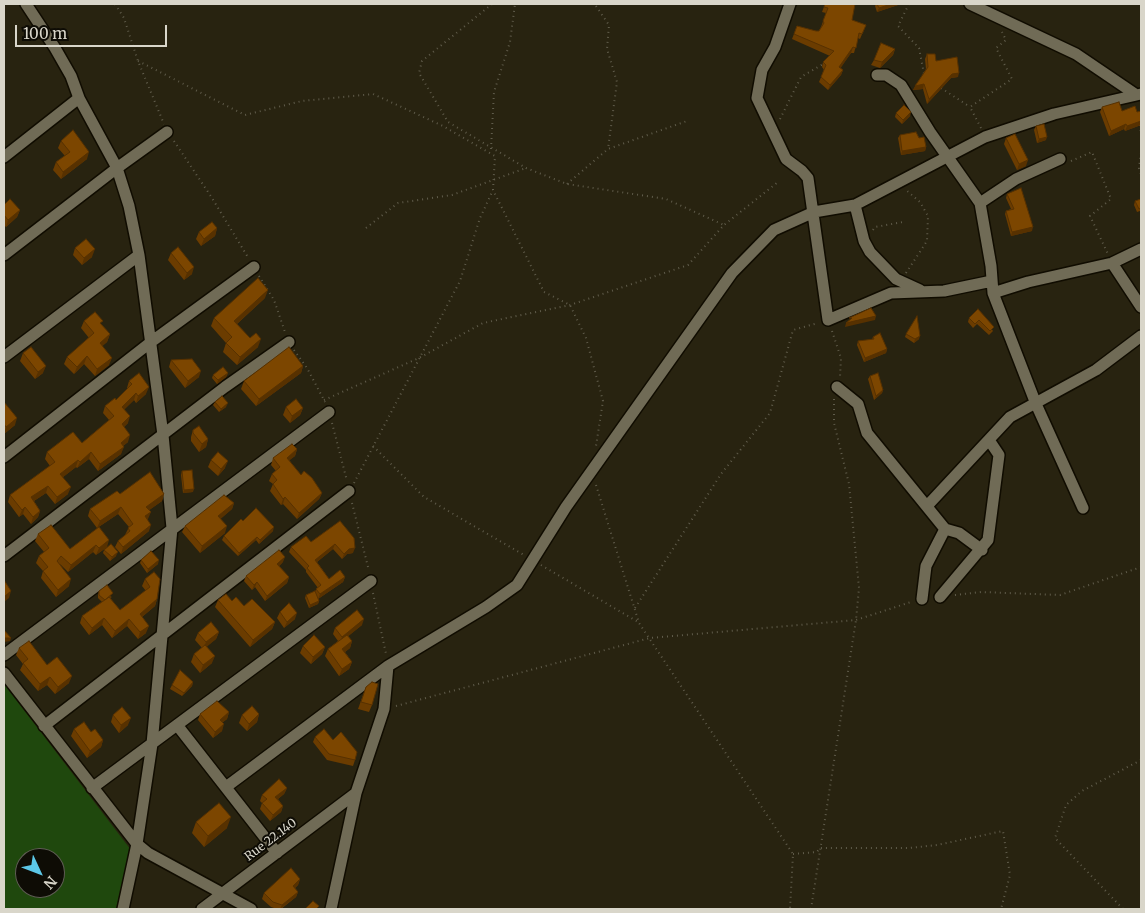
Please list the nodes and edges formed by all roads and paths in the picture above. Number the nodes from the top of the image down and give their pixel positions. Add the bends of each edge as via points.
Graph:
1 (26, 4) edge
2 (114, 4) edge
3 (492, 4) edge
4 (516, 4) edge
5 (790, 4) edge
6 (909, 4) edge
7 (970, 4) edge
8 (988, 4) edge
9 (596, 6) dead end
10 (994, 15) junction
11 (1002, 32) dead end
12 (138, 61) junction
13 (829, 61) edge
14 (877, 75) dead end
15 (929, 78) edge
16 (936, 84) edge
17 (1138, 94) edge
18 (79, 98) junction
19 (970, 107) junction
20 (687, 121) dead end
21 (1139, 121) edge
22 (168, 132) junction
23 (1141, 133) edge
24 (985, 137) junction
25 (778, 139) junction
26 (491, 149) junction
27 (608, 149) junction
28 (1141, 153) edge
29 (4, 157) edge
30 (947, 157) junction
31 (1060, 159) joint
32 (116, 168) junction
33 (526, 168) junction
34 (1141, 174) edge
35 (494, 181) junction
36 (902, 181) junction
37 (778, 182) dead end
38 (567, 184) junction
39 (493, 190) junction
40 (980, 203) junction
41 (855, 205) junction
42 (814, 212) junction
43 (902, 222) dead end
44 (724, 225) junction
45 (366, 228) dead end
46 (864, 241) junction
47 (1141, 249) edge
48 (4, 255) edge
49 (140, 255) junction
50 (1112, 262) junction
51 (254, 267) junction
52 (901, 282) junction
53 (992, 287) junction
54 (926, 293) junction
55 (570, 305) junction
56 (1141, 307) edge
57 (828, 320) junction
58 (1141, 336) edge
59 (151, 342) junction
60 (289, 342) junction
61 (4, 357) edge
62 (419, 358) junction
63 (837, 387) junction
64 (324, 400) junction
65 (1036, 404) junction
66 (329, 412) junction
67 (163, 435) junction
68 (989, 440) junction
69 (372, 446) junction
70 (594, 454) dead end
71 (4, 457) edge
72 (591, 471) junction
73 (349, 492) junction
74 (927, 506) junction
75 (1083, 508) dead end
76 (172, 528) junction
77 (945, 529) junction
78 (982, 550) junction
79 (4, 556) edge
80 (533, 560) junction
81 (1141, 567) edge
82 (371, 581) junction
83 (940, 597) joint
84 (922, 599) joint
85 (635, 608) junction
86 (856, 620) junction
87 (640, 623) junction
88 (162, 636) junction
89 (650, 638) junction
90 (4, 655) edge
91 (388, 666) junction
92 (4, 673) edge
93 (384, 709) junction
94 (178, 725) junction
95 (44, 726) junction
96 (152, 744) junction
97 (1141, 760) edge
98 (226, 787) junction
99 (92, 788) junction
100 (356, 793) junction
101 (137, 844) junction
102 (820, 848) junction
103 (277, 853) junction
104 (792, 854) junction
105 (222, 895) junction
106 (123, 909) edge
107 (202, 909) edge
108 (251, 909) edge
109 (331, 909) edge
110 (790, 909) edge
111 (811, 909) edge
112 (1001, 909) edge
113 (1122, 909) edge

1 - 18 street via 55,48
2 - 12 path via 124,18
3 - 26 path via 422,61 419,73 448,122
4 - 26 path via 510,42 494,92
5 - 25 street via 775,47 762,70 757,98
6 - 15 path via 898,26 918,48 922,72
7 - 10 street
8 - 10 street
9 - 27 path via 609,25 607,49 617,82
10 - 17 street via 1076,54
11 - 19 path via 1006,40 996,48 1012,78
12 - 22 path
12 - 35 path via 245,115 302,101 373,94 443,126 495,156
13 - 25 path via 801,77 778,122
14 - 30 street via 886,75 901,85
16 - 19 path
17 - 24 street via 1054,114
18 - 29 street
18 - 32 street
19 - 24 path
20 - 27 path
21 - 23 path
22 - 32 street
22 - 51 path
24 - 30 street
25 - 42 street via 786,159 808,178
26 - 33 path
27 - 38 path
28 - 34 path
30 - 36 street
30 - 40 street
31 - 40 street via 1016,179
31 - 50 path via 1067,162 1092,152 1111,199 1090,216
32 - 48 street
32 - 49 street
33 - 35 path
33 - 38 path
35 - 39 path
35 - 45 path via 452,195 398,203
36 - 41 street
36 - 52 path via 928,216 927,241
37 - 44 path
38 - 44 path via 666,198
39 - 55 path via 544,292
39 - 62 path via 480,218 460,281
40 - 53 street
41 - 42 street
41 - 46 street
42 - 57 street
42 - 72 street via 774,230 732,273
43 - 46 path via 875,227
44 - 55 path via 688,265
46 - 52 street via 870,252
47 - 50 street
49 - 59 street
49 - 61 street
50 - 53 street
50 - 56 street
51 - 59 street
51 - 60 path via 274,300
52 - 54 street
53 - 54 street
53 - 65 street
54 - 57 street via 892,293
55 - 62 path via 483,323
55 - 70 path via 586,338 603,402
57 - 63 path via 841,358
57 - 85 path via 793,330 770,413 720,474
58 - 65 street via 1096,370
59 - 67 street
59 - 71 street
60 - 64 path
60 - 67 street
62 - 64 path
62 - 69 path
63 - 74 street via 858,404 867,433
63 - 86 path via 834,423 849,484 857,554 859,588
64 - 66 path
65 - 68 street via 1010,417
65 - 75 street
66 - 73 path
66 - 76 street
67 - 76 street
67 - 79 street
68 - 74 street
68 - 78 street via 999,455 989,537
69 - 73 path
69 - 80 path via 424,497
72 - 80 street
72 - 85 path
73 - 82 path
73 - 88 street
74 - 77 street
76 - 88 street
76 - 90 street
77 - 78 street via 959,534
77 - 84 street via 926,566
78 - 83 street
80 - 87 path
80 - 91 street via 510,592
81 - 83 path via 1060,594 981,592
82 - 91 path
82 - 94 street
84 - 86 path
85 - 87 path
86 - 89 path
86 - 102 path
87 - 89 path
88 - 95 street
88 - 96 street
89 - 93 path
89 - 104 path
91 - 93 street
91 - 98 street
92 - 95 street
93 - 100 street
94 - 96 street
94 - 98 street
95 - 99 street
96 - 99 street
96 - 101 street
97 - 113 path via 1082,792 1066,805 1055,838
98 - 103 street
99 - 101 street
100 - 103 street, Rue 22.140
100 - 109 street
101 - 105 street
101 - 106 street
102 - 104 path via 817,852
102 - 111 path
102 - 112 path via 909,848 1003,831 1010,875
103 - 105 street, Rue 22.140
104 - 110 path
105 - 107 street, Rue 22.140
105 - 108 street

